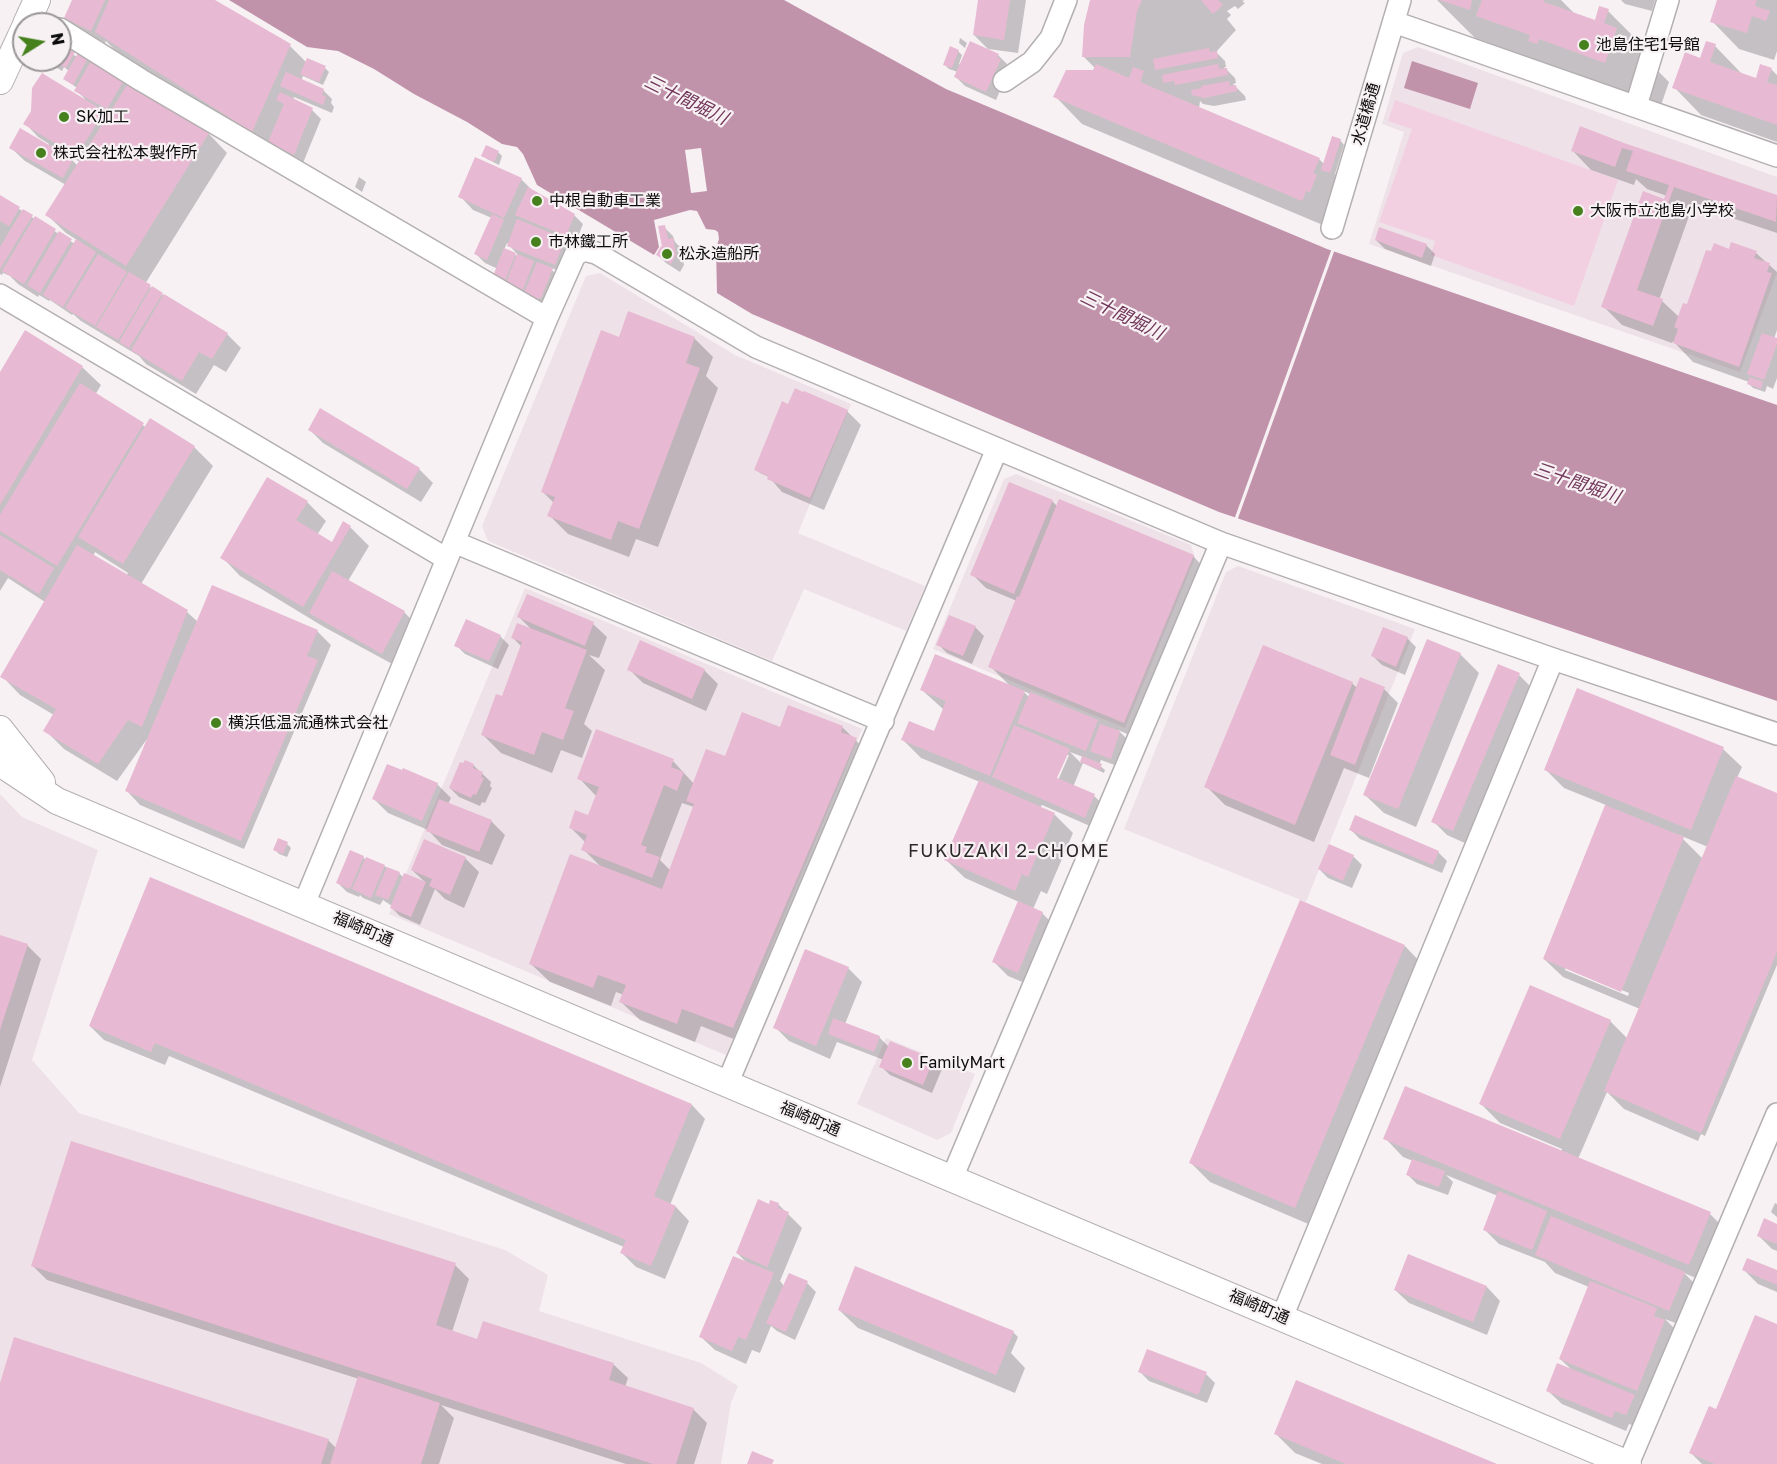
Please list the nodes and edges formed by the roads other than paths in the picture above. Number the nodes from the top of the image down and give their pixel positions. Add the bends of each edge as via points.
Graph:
1 (1066, 0) edge
2 (1400, 0) edge
3 (1668, 0) edge
4 (1394, 22) junction
5 (72, 37) edge
6 (12, 59) edge
7 (0, 81) edge
8 (1004, 81) dead end
9 (1636, 106) junction
10 (1777, 156) edge
11 (1332, 228) dead end
12 (0, 295) edge
13 (547, 318) junction
14 (997, 448) junction
15 (1221, 543) junction
16 (450, 551) junction
17 (1552, 659) junction
18 (882, 721) junction
19 (0, 729) edge
20 (1777, 734) edge
21 (0, 760) edge
22 (57, 801) junction
23 (304, 904) junction
24 (727, 1084) junction
25 (1777, 1114) edge
26 (952, 1178) junction
27 (1282, 1317) junction
28 (1628, 1464) edge

1 - 8 street via 1051,38 1032,62
2 - 4 street, 水道橋通
3 - 9 street
4 - 9 street
4 - 11 street, 水道橋通
5 - 13 street
6 - 7 street
9 - 10 street
12 - 16 street
13 - 14 street via 575,255 584,250 596,253 756,347
13 - 16 street
14 - 15 street
14 - 18 street
15 - 17 street
15 - 26 street
16 - 18 street
16 - 23 street
17 - 20 street
17 - 27 street
18 - 24 street
19 - 22 street
21 - 22 street, 福崎町通
22 - 23 street, 福崎町通
23 - 24 street, 福崎町通
24 - 26 street, 福崎町通
25 - 28 street
26 - 27 street, 福崎町通
27 - 28 street, 福崎町通

